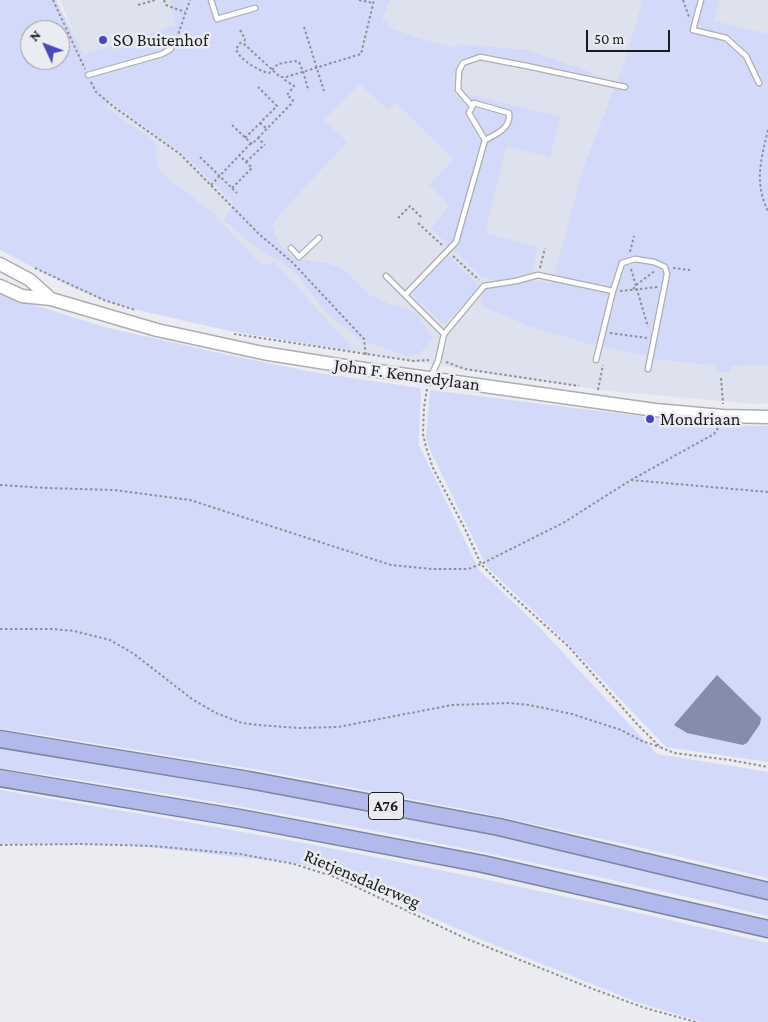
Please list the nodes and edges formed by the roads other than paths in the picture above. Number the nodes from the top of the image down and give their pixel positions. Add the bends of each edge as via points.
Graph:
1 (212, 0) edge
2 (701, 0) edge
3 (255, 8) dead end
4 (170, 49) road end
5 (88, 75) road end
6 (759, 82) dead end
7 (625, 87) dead end
8 (472, 106) junction
9 (485, 140) junction
10 (319, 238) dead end
11 (290, 248) dead end
12 (0, 264) edge
13 (386, 276) dead end
14 (0, 286) edge
15 (613, 291) junction
16 (405, 295) junction
17 (51, 299) junction
18 (444, 334) junction
19 (596, 360) dead end
20 (648, 369) dead end
21 (430, 378) junction
22 (768, 417) edge
23 (0, 739) edge
24 (0, 778) edge
25 (768, 890) edge
26 (768, 929) edge

1 - 3 lane via 217,19
2 - 6 lane via 693,30 726,38 746,56
4 - 5 lane
7 - 8 lane via 480,58 463,63 459,71 458,90
8 - 9 lane via 469,113
8 - 9 lane via 474,103 509,113 510,120 505,129
9 - 16 lane via 456,242
10 - 11 lane via 299,257
12 - 17 street, John F. Kennedylaan via 30,280
13 - 16 lane
14 - 17 street, John F. Kennedylaan via 22,296
15 - 18 lane via 538,275 484,286
15 - 19 lane
15 - 20 lane via 622,263 634,258 665,267 665,287
16 - 18 lane
17 - 21 street, John F. Kennedylaan via 157,330 253,351
18 - 21 lane
21 - 22 street, John F. Kennedylaan via 654,410
23 - 25 highway, A76 via 249,780 499,827
24 - 26 highway, A76 via 240,818 483,864

